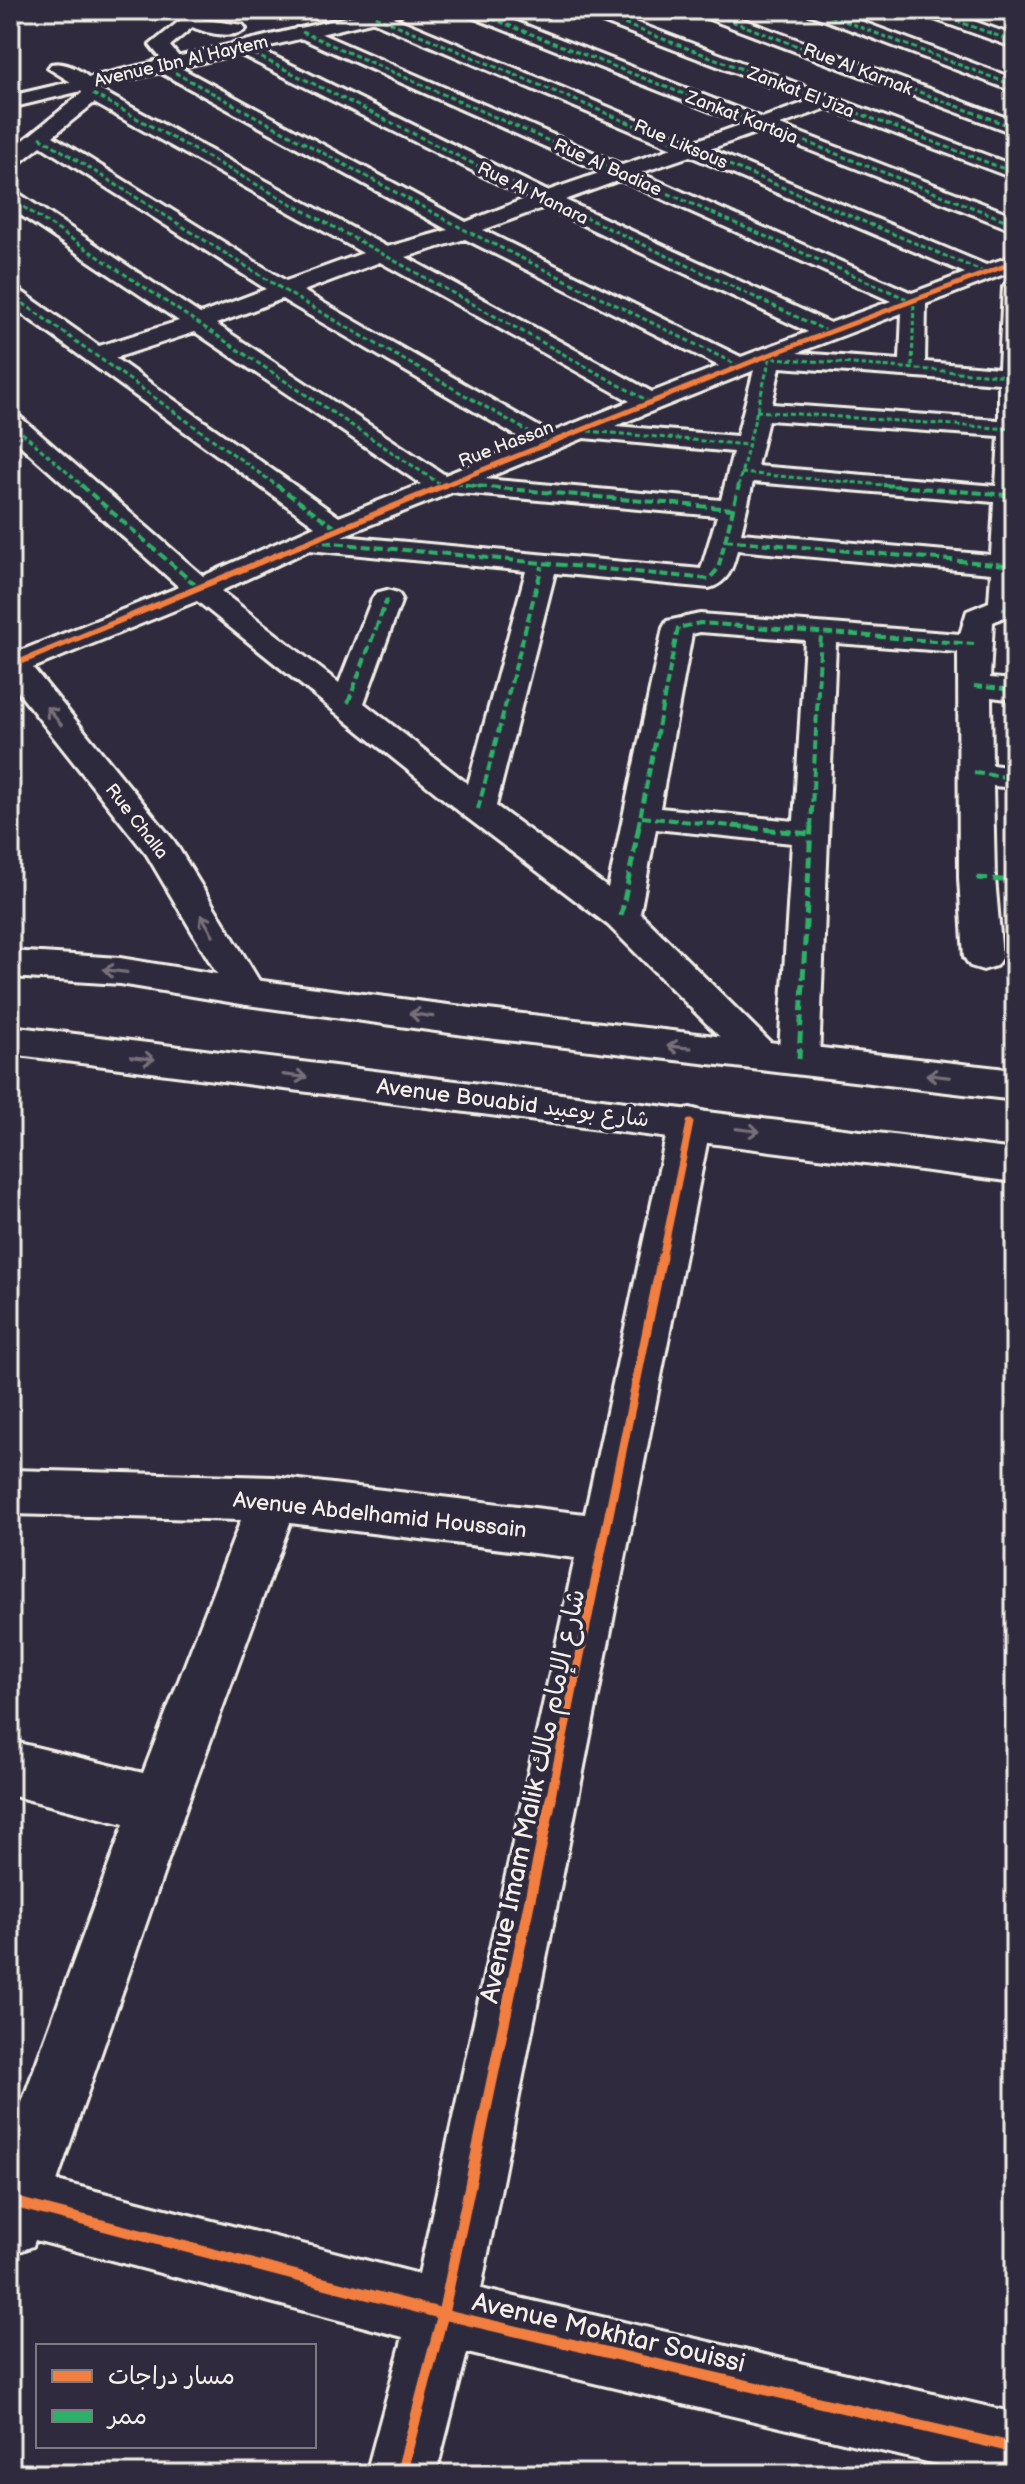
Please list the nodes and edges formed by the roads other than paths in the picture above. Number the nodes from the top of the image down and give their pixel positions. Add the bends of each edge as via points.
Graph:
1 (334, 10) edge
2 (400, 10) edge
3 (470, 10) edge
4 (587, 10) edge
5 (702, 10) edge
6 (815, 10) edge
7 (926, 10) edge
8 (198, 15) edge
9 (375, 16) junction
10 (302, 32) junction
11 (239, 38) junction
12 (1015, 42) edge
13 (160, 55) junction
14 (87, 61) dead end
15 (58, 68) junction
16 (34, 73) dead end
17 (1015, 86) edge
18 (89, 89) junction
19 (10, 102) edge
20 (826, 102) junction
21 (759, 124) junction
22 (1015, 128) edge
23 (40, 137) junction
24 (691, 148) junction
25 (10, 161) edge
26 (1015, 173) edge
27 (625, 174) junction
28 (10, 198) edge
29 (546, 199) junction
30 (1015, 224) edge
31 (467, 231) junction
32 (380, 254) junction
33 (986, 273) junction
34 (1014, 281) edge
35 (281, 289) junction
36 (10, 294) edge
37 (914, 302) junction
38 (195, 324) junction
39 (829, 332) junction
40 (98, 355) junction
41 (758, 361) junction
42 (1012, 365) edge
43 (912, 368) junction
44 (650, 402) junction
45 (756, 411) junction
46 (1012, 417) edge
47 (10, 422) edge
48 (582, 431) junction
49 (550, 444) junction
50 (748, 445) junction
51 (741, 473) junction
52 (1011, 479) edge
53 (446, 485) junction
54 (732, 509) junction
55 (336, 528) junction
56 (1011, 534) edge
57 (724, 540) junction
58 (304, 541) junction
59 (1006, 565) junction
60 (542, 566) junction
61 (200, 589) junction
62 (387, 599) dead end
63 (1009, 609) edge
64 (821, 633) junction
65 (974, 644) junction
66 (12, 663) edge
67 (974, 686) junction
68 (1015, 690) edge
69 (348, 703) junction
70 (974, 773) junction
71 (1015, 778) edge
72 (478, 809) junction
73 (642, 817) junction
74 (810, 834) junction
75 (977, 878) junction
76 (1015, 881) edge
77 (621, 916) junction
78 (983, 957) dead end
79 (10, 964) edge
80 (247, 992) junction
81 (10, 1040) edge
82 (780, 1057) junction
83 (1015, 1085) edge
84 (690, 1123) junction
85 (1015, 1166) edge
86 (10, 1492) edge
87 (274, 1499) junction
88 (606, 1539) junction
89 (10, 1768) edge
90 (159, 1805) junction
91 (12, 2209) edge
92 (443, 2314) junction
93 (1015, 2448) edge
94 (401, 2474) edge

1 - 11 street, Avenue Ibn Al Haytem
2 - 9 street, Avenue Ibn Al Haytem
3 - 21 street, Zankat Kartaja
4 - 20 street, Zankat El Jiza
5 - 22 street, Rue Al Karnak
6 - 17 street
7 - 12 street
8 - 11 street via 201,25
8 - 13 street
9 - 10 street, Avenue Ibn Al Haytem
9 - 24 street, Rue Liksous
10 - 11 street, Avenue Ibn Al Haytem
10 - 27 street, Rue Al Badiae
11 - 13 street, Avenue Ibn Al Haytem
11 - 29 street, Rue Al Manara
13 - 18 street, Avenue Ibn Al Haytem
13 - 31 street
14 - 15 street, Avenue Ibn Al Haytem
15 - 16 street, Avenue Ibn Al Haytem
15 - 18 street
18 - 19 street, Avenue Ibn Al Haytem
18 - 23 street
18 - 32 street
20 - 21 street
20 - 26 street, Zankat El Jiza
21 - 24 street
21 - 30 street, Zankat Kartaja
23 - 25 street
23 - 35 street
24 - 27 street
24 - 33 street, Rue Liksous
27 - 29 street
27 - 37 street, Rue Al Badiae
28 - 38 street
29 - 31 street
29 - 39 street, Rue Al Manara
31 - 32 street
31 - 41 street
32 - 35 street
32 - 44 street
33 - 34 street, Rue Hassan
33 - 37 street, Rue Hassan
34 - 42 street
35 - 38 street
35 - 49 street
36 - 40 street
37 - 39 street, Rue Hassan
37 - 43 street
38 - 40 street
38 - 53 street
39 - 41 street, Rue Hassan
40 - 55 street
41 - 43 street
41 - 44 street, Rue Hassan
41 - 45 street
42 - 43 street
42 - 46 street
44 - 48 street, Rue Hassan
45 - 46 street
45 - 50 street
46 - 52 street
47 - 61 street
48 - 49 street, Rue Hassan
48 - 50 street
49 - 53 street, Rue Hassan
50 - 51 street
51 - 52 street
51 - 54 street
52 - 56 street
53 - 54 street
53 - 55 street, Rue Hassan
54 - 57 street
55 - 58 street, Rue Hassan
56 - 59 street
57 - 59 street
57 - 60 street via 717,573 702,581
58 - 60 street
58 - 61 street, Rue Hassan
59 - 63 street
60 - 72 street
61 - 66 street, Rue Hassan
61 - 69 street
62 - 69 street
63 - 65 street via 978,618
64 - 65 street
64 - 73 street via 700,623 678,628
64 - 74 street
65 - 67 street
80 -> 66 street, Rue Challa via 161,849
67 - 68 street
67 - 70 street
69 - 72 street
70 - 71 street
70 - 75 street
72 - 77 street
73 - 74 street
73 - 77 street
74 - 82 street
75 - 76 street
75 - 78 street
77 - 82 street
80 -> 79 street via 120,971
82 -> 80 street
81 -> 84 street, Avenue Bouabid شارع بوعبيد
83 -> 82 street
84 -> 85 street, Avenue Bouabid شارع بوعبيد
84 - 88 street, Avenue Imam Malik شارع الإمام مالك
86 - 87 street, Avenue Abdelhamid Houssain
87 - 88 street, Avenue Abdelhamid Houssain
87 - 90 street
88 - 92 street, Avenue Imam Malik شارع الإمام مالك
89 - 90 street
90 - 91 street
91 - 92 street, Avenue Mokhtar Souissi
92 - 93 street, Avenue Mokhtar Souissi
92 - 94 street, Avenue Imam Malik شارع الإمام مالك

